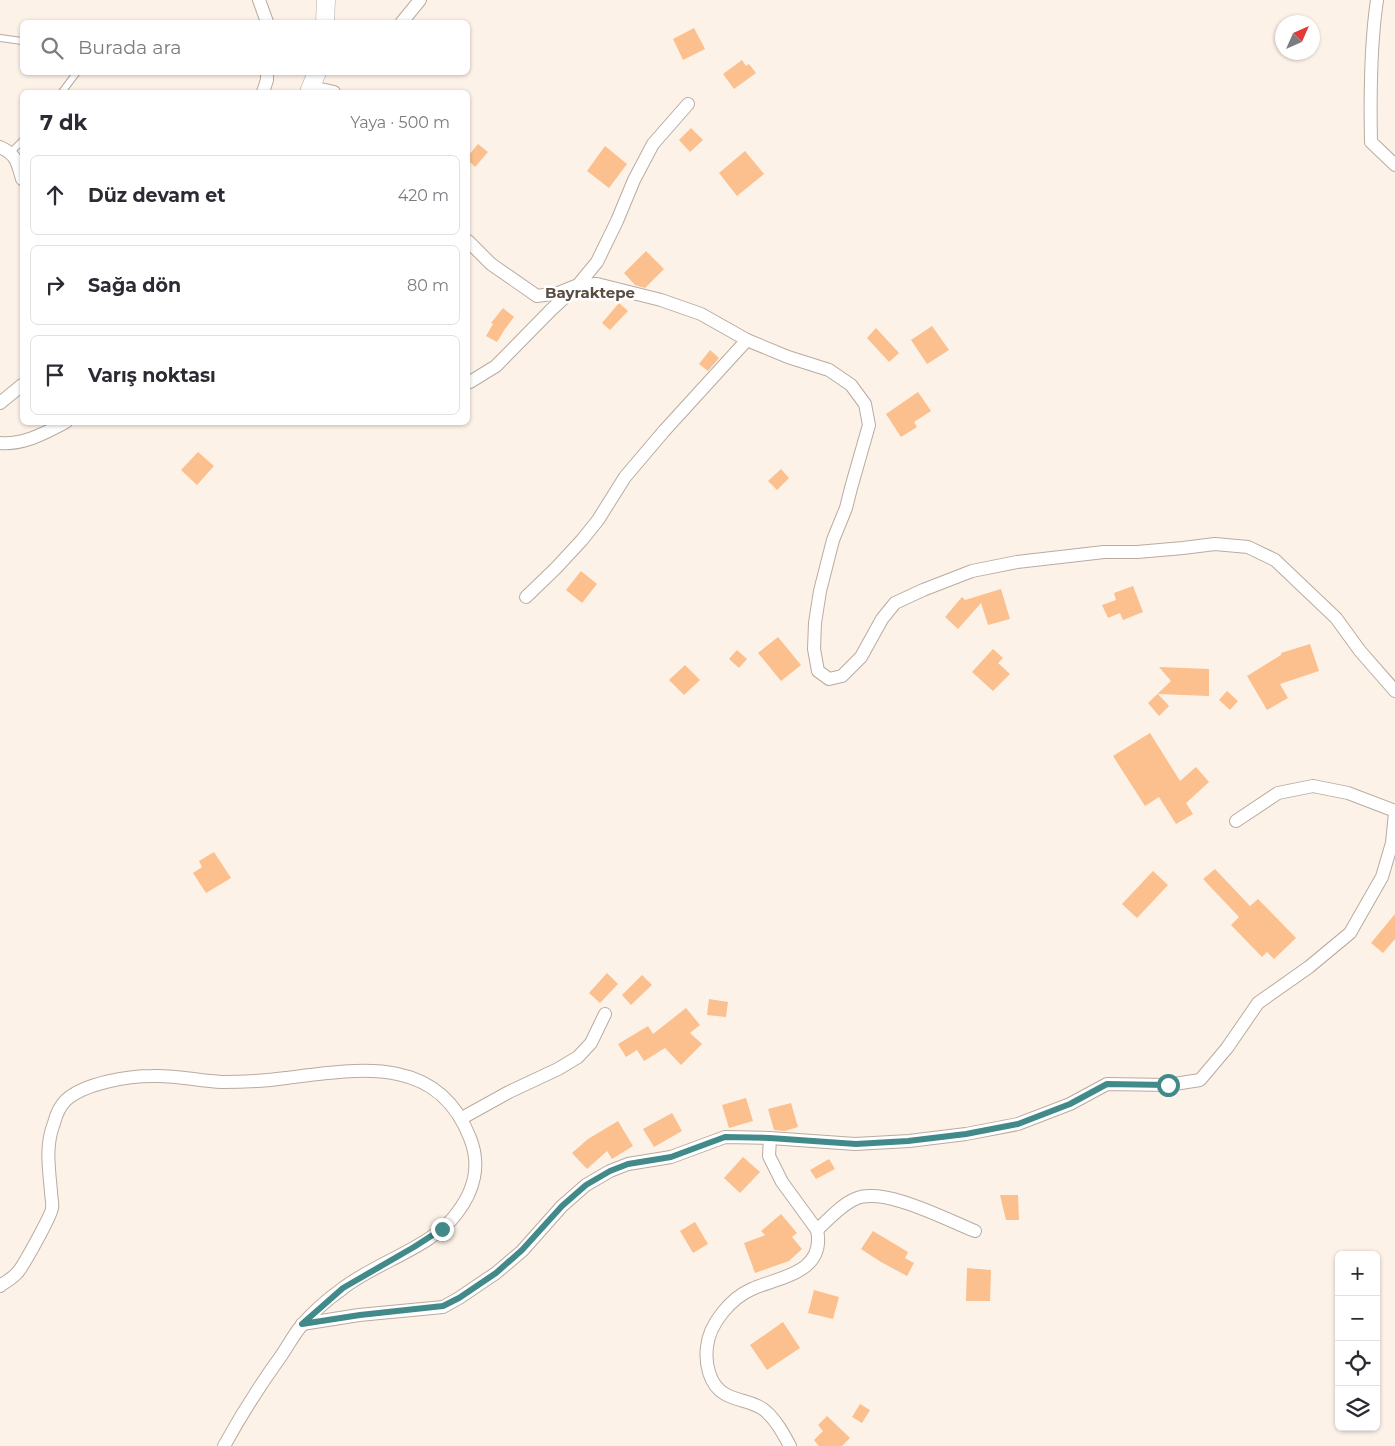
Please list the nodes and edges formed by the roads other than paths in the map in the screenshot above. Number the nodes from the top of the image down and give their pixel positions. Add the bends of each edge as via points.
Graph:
1 (259, 0) edge
2 (326, 0) edge
3 (420, 0) edge
4 (1378, 0) edge
5 (266, 20) edge
6 (324, 20) edge
7 (404, 20) edge
8 (0, 38) edge
9 (20, 41) edge
10 (75, 75) edge
11 (268, 75) edge
12 (313, 84) edge
13 (64, 90) edge
14 (264, 90) edge
15 (329, 90) edge
16 (688, 104) dead end
17 (20, 142) edge
18 (6, 149) edge
19 (1395, 165) edge
20 (20, 173) edge
21 (470, 243) edge
22 (578, 285) junction
23 (747, 340) junction
24 (470, 382) edge
25 (20, 387) edge
26 (0, 403) edge
27 (61, 425) edge
28 (0, 443) edge
29 (526, 597) dead end
30 (1395, 691) edge
31 (1395, 812) edge
32 (1236, 821) dead end
33 (605, 1014) dead end
34 (462, 1118) junction
35 (770, 1138) junction
36 (818, 1230) junction
37 (975, 1231) dead end
38 (0, 1286) edge
39 (302, 1324) junction
40 (224, 1446) edge
41 (790, 1446) edge

1 - 5 street
2 - 6 street
3 - 7 street
4 - 19 street via 1372,45 1371,142
8 - 9 lane
10 - 13 lane
11 - 14 street
12 - 15 street
16 - 22 street via 653,144 597,262
17 - 18 lane
18 - 20 street
21 - 22 street via 491,264 537,296 558,293
22 - 23 street via 597,284 661,300 701,314
22 - 24 street via 496,366
23 - 29 street via 625,477 582,540
23 - 30 street via 829,370 851,386 865,404 869,425 846,508 833,540 815,623 814,649 818,671 829,679 842,676 861,657 895,603 972,571 1104,552 1215,544 1248,547 1275,560 1336,618
25 - 26 street
27 - 28 street via 39,437 11,444
31 - 32 street via 1348,793 1313,786 1278,793
31 - 35 street via 1392,843 1382,877 1350,933 1258,1003 1200,1080 1168,1085 1107,1084 1070,1104 1018,1124 966,1134 856,1144
33 - 34 street via 591,1042 578,1057
34 - 38 street via 437,1090 399,1074 374,1070 222,1082 153,1076 115,1080 87,1088 66,1100 51,1131 47,1150 53,1210 17,1274
34 - 39 street via 472,1141 476,1165 474,1182 457,1214 442,1229 343,1288
35 - 36 street via 769,1156 782,1182
35 - 39 street via 725,1137 671,1157 628,1164 610,1171 586,1185 562,1206 496,1273 443,1306
36 - 37 street via 846,1203 873,1196 893,1198
36 - 41 street via 817,1248 806,1266 784,1279 751,1289 734,1300 713,1327 706,1348 708,1370 717,1388 764,1410
39 - 40 street via 248,1403

